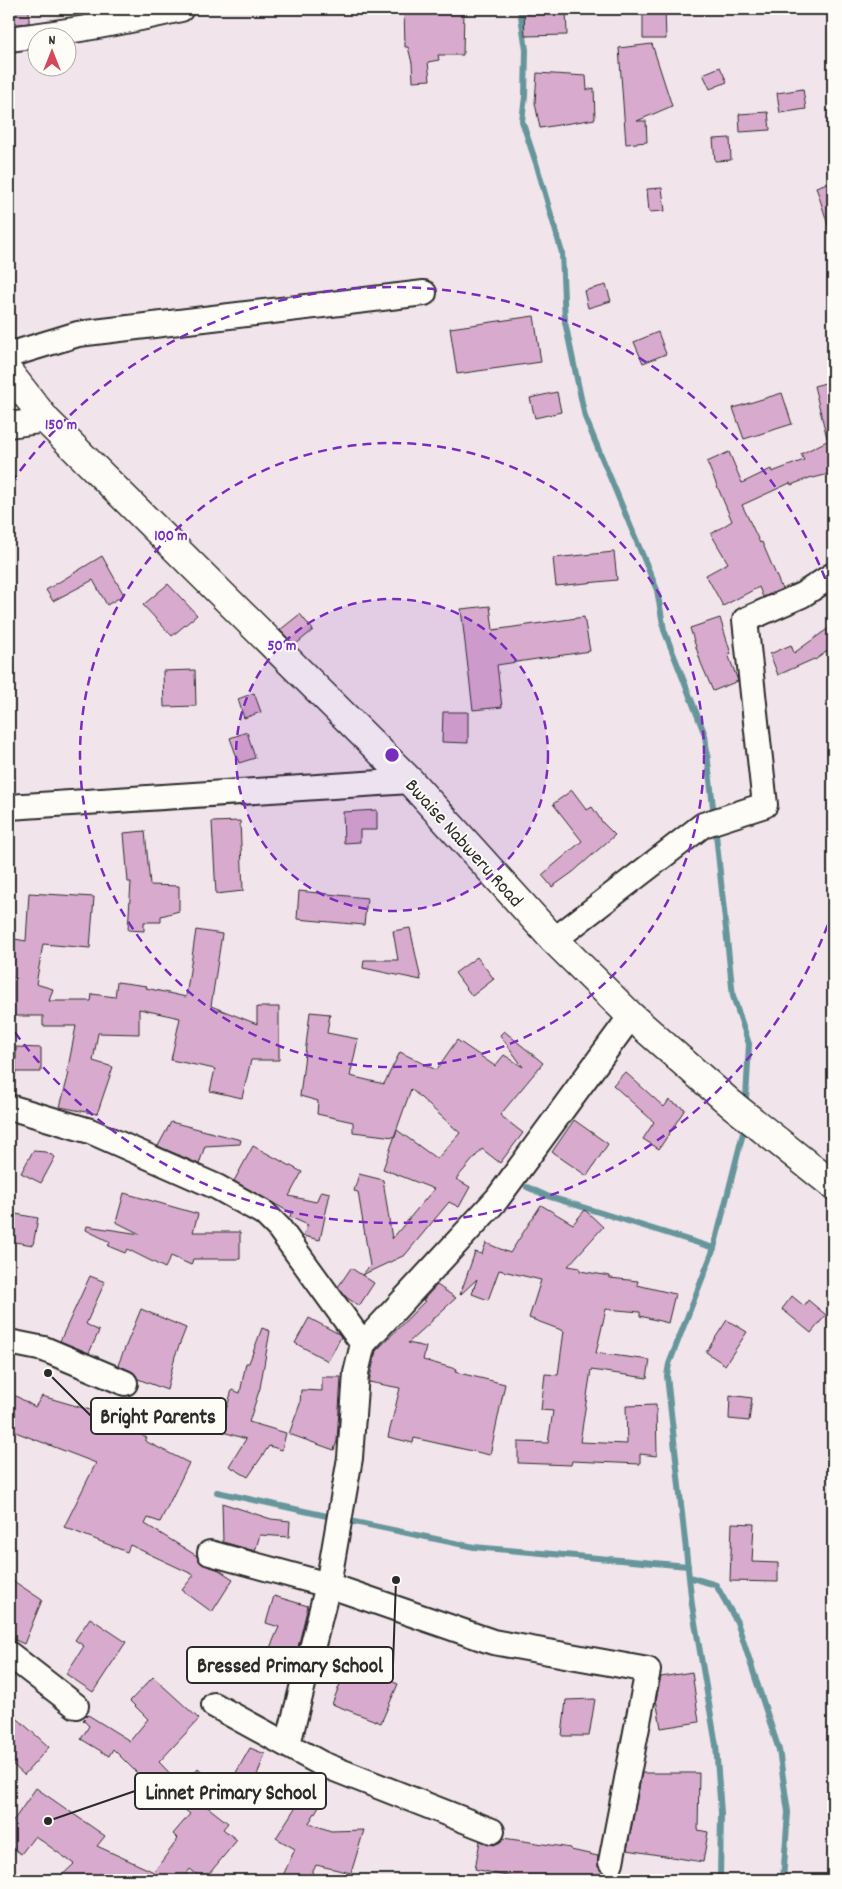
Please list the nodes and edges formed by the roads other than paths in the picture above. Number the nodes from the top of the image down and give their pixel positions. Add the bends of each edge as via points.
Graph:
1 (180, 9) edge
2 (9, 39) edge
3 (424, 293) dead end
4 (9, 355) edge
5 (9, 373) edge
6 (46, 420) junction
7 (9, 425) edge
8 (833, 575) edge
9 (410, 781) junction
10 (9, 807) edge
11 (554, 940) junction
12 (631, 1016) junction
13 (9, 1107) edge
14 (833, 1185) edge
15 (9, 1342) edge
16 (362, 1344) junction
17 (125, 1383) dead end
18 (210, 1553) dead end
19 (328, 1585) junction
20 (9, 1654) edge
21 (76, 1706) dead end
22 (214, 1706) dead end
23 (288, 1744) junction
24 (492, 1831) dead end
25 (611, 1862) dead end

1 - 2 street via 68,32
3 - 4 street via 78,334
5 - 6 main road, Bwaise Nabweru Road
6 - 7 street
6 - 9 main road, Bwaise Nabweru Road
8 - 11 street via 802,595 745,620 765,805 703,825
9 - 10 street
9 - 11 main road, Bwaise Nabweru Road
11 - 12 main road, Bwaise Nabweru Road
12 - 14 main road, Bwaise Nabweru Road via 730,1104
12 - 16 street via 497,1199
13 - 16 street via 90,1131 217,1187 264,1213 279,1228
15 - 17 street via 44,1349
16 - 19 street via 356,1373 350,1458
18 - 19 street
19 - 23 street
19 - 25 street via 493,1642 648,1670
20 - 21 street
22 - 23 street
23 - 24 street via 322,1764

